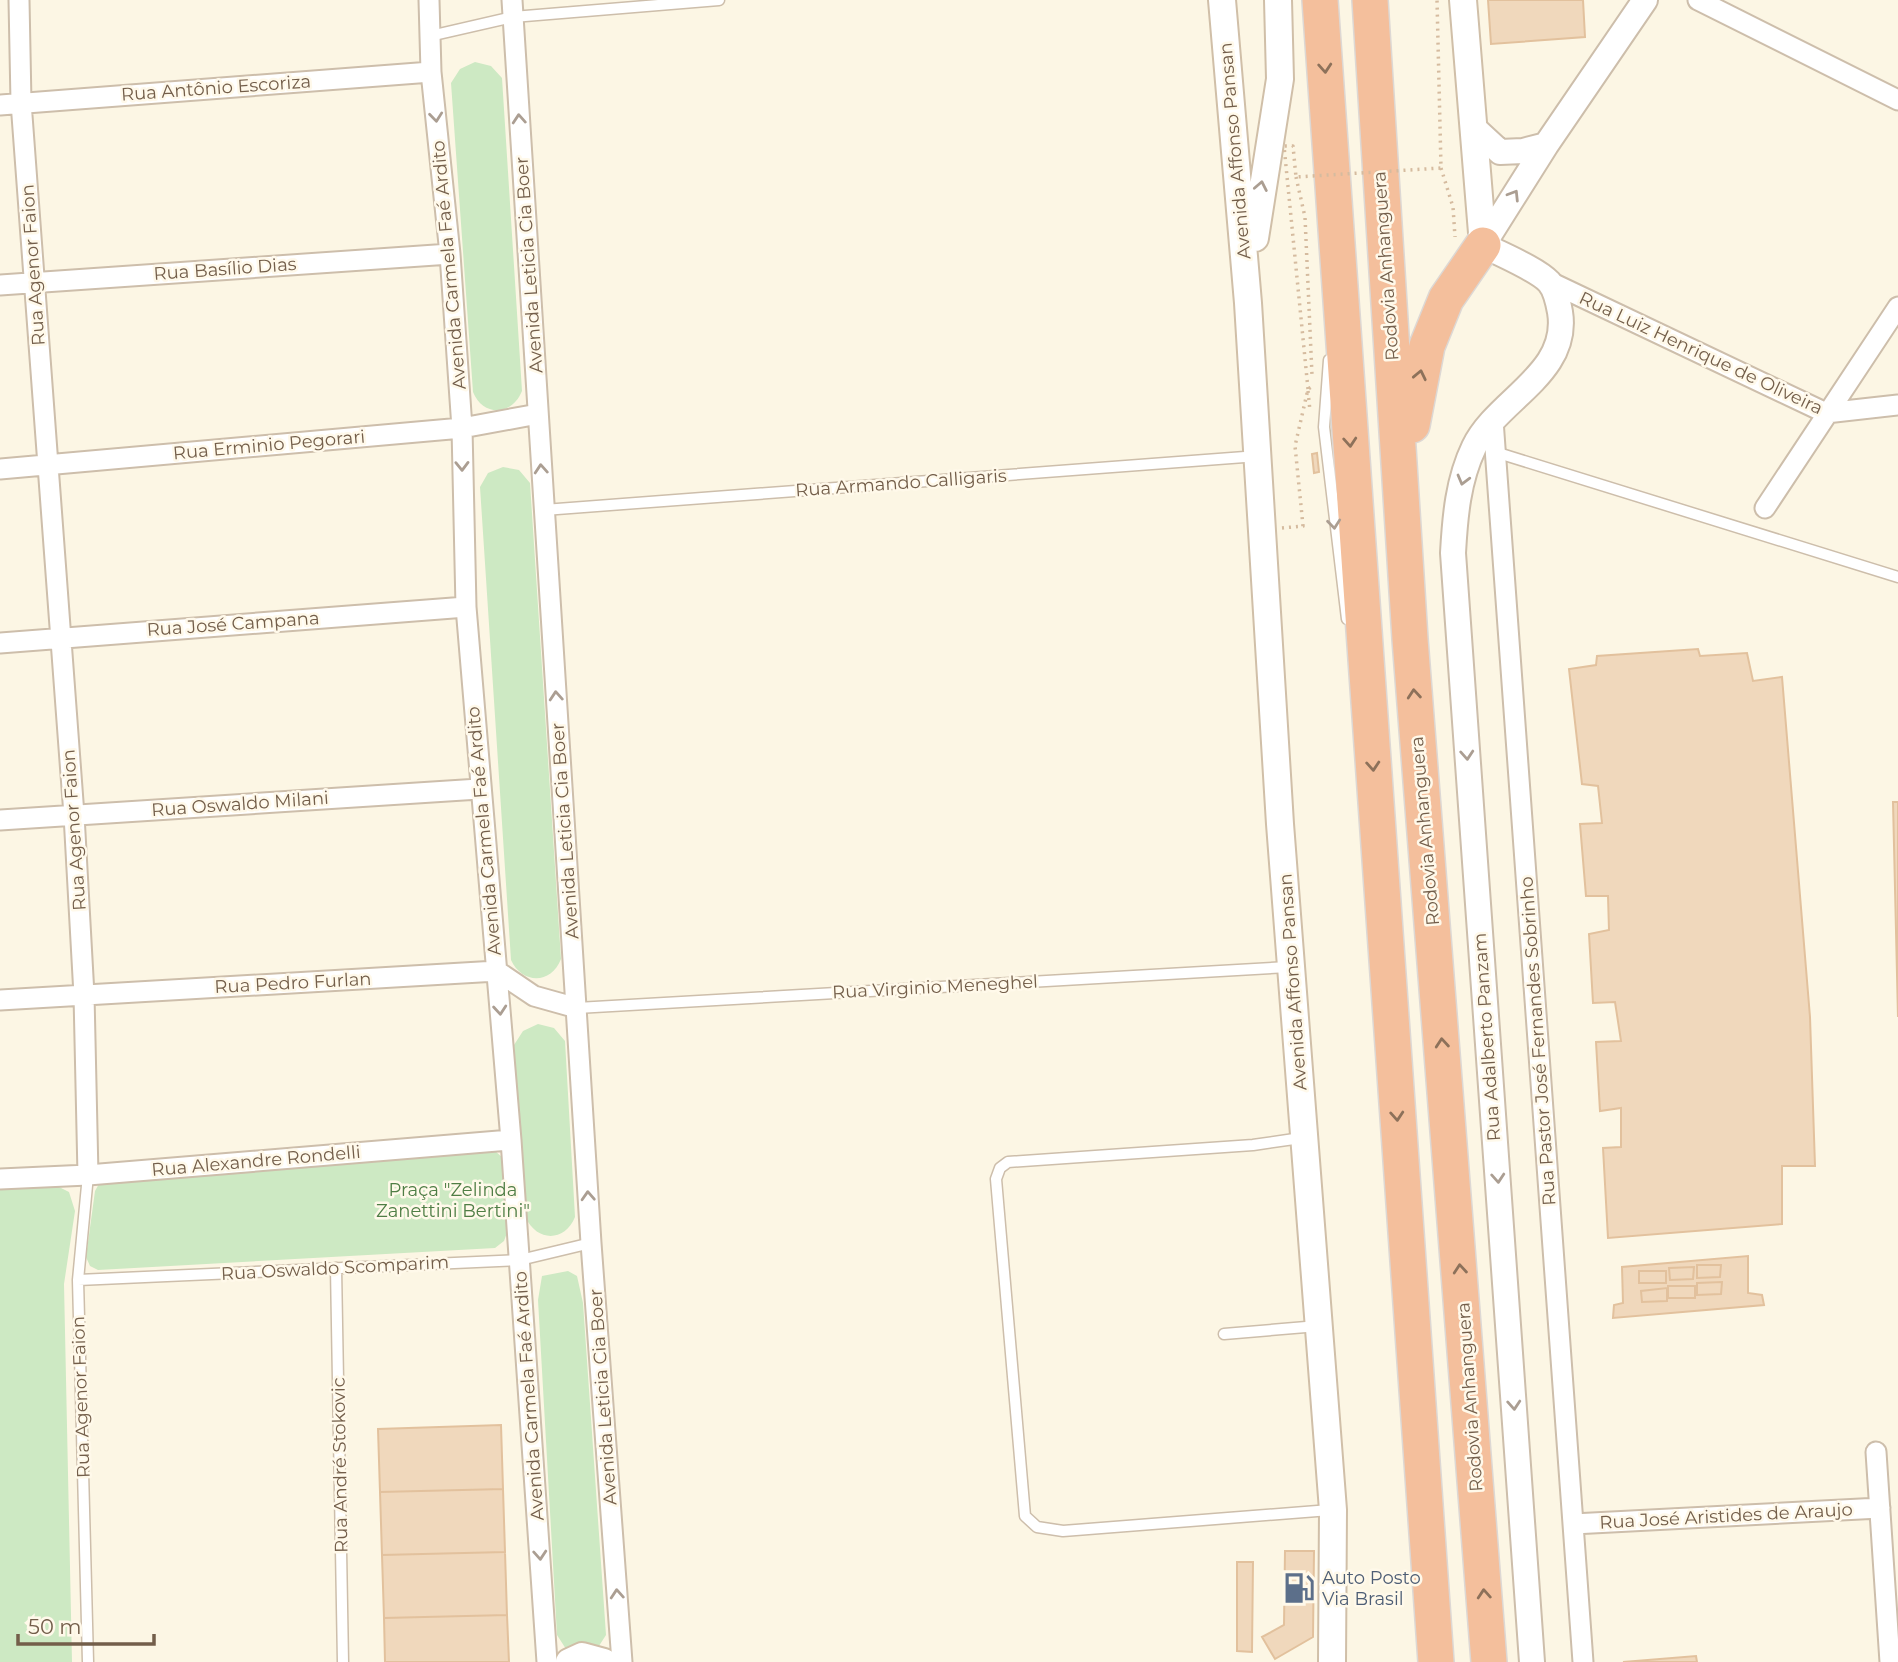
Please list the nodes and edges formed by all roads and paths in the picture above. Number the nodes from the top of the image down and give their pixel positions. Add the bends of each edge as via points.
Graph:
1 (19, 0) edge
2 (429, 0) edge
3 (719, 0) edge
4 (1222, 0) edge
5 (1278, 0) edge
6 (1320, 0) edge
7 (1437, 0) edge
8 (1463, 0) edge
9 (1645, 0) edge
10 (1698, 0) edge
11 (1376, 6) edge
12 (512, 8) edge
13 (430, 36) junction
14 (431, 72) junction
15 (1898, 100) edge
16 (21, 102) junction
17 (0, 105) edge
18 (1475, 129) junction
19 (1546, 145) junction
20 (1441, 168) junction
21 (1296, 177) junction
22 (1453, 207) dead end
23 (1483, 245) junction
24 (450, 254) junction
25 (33, 281) junction
26 (1548, 281) junction
27 (0, 285) edge
28 (1340, 286) junction
29 (1248, 303) junction
30 (1898, 307) edge
31 (1332, 331) dead end
32 (1331, 345) dead end
33 (1308, 389) junction
34 (1898, 405) edge
35 (1826, 413) junction
36 (538, 414) junction
37 (1493, 420) junction
38 (1311, 423) dead end
39 (461, 428) junction
40 (1495, 452) junction
41 (1258, 456) junction
42 (49, 463) junction
43 (0, 469) edge
44 (1765, 508) dead end
45 (544, 510) junction
46 (1263, 530) junction
47 (1898, 577) edge
48 (466, 607) junction
49 (1349, 635) dead end
50 (60, 637) junction
51 (1410, 639) junction
52 (0, 643) edge
53 (1356, 660) dead end
54 (1368, 699) junction
55 (479, 789) junction
56 (74, 815) junction
57 (0, 820) edge
58 (1292, 967) junction
59 (497, 971) junction
60 (84, 995) junction
61 (0, 1000) edge
62 (577, 1008) junction
63 (1305, 1138) junction
64 (512, 1140) junction
65 (88, 1175) junction
66 (0, 1179) edge
67 (591, 1243) junction
68 (520, 1260) junction
69 (336, 1268) junction
70 (78, 1280) junction
71 (1319, 1326) junction
72 (1224, 1334) dead end
73 (1876, 1452) dead end
74 (1880, 1508) junction
75 (1333, 1510) junction
76 (1573, 1524) junction
77 (1433, 1654) edge
78 (88, 1662) edge
79 (344, 1662) edge
80 (547, 1662) edge
81 (569, 1662) edge
82 (604, 1662) edge
83 (622, 1662) edge
84 (1332, 1662) edge
85 (1489, 1662) edge
86 (1532, 1662) edge
87 (1583, 1662) edge
88 (1891, 1662) edge

1 - 16 street, Rua Agenor Faion
2 - 13 street, Avenida Carmela Faé Ardito
3 - 12 lane
4 - 29 main road, Avenida Affonso Pansan
29 -> 5 main road, Avenida Affonso Pansan via 1258,200 1280,79
6 -> 28 highway
7 - 20 path, bridge
8 - 18 main road
9 - 19 street
10 - 15 street
11 - 51 highway, Rodovia Anhanguera via 1374,74
12 - 13 lane
36 -> 12 street, Avenida Leticia Cia Boer
13 - 14 street, Avenida Carmela Faé Ardito
14 - 16 street, Rua Antônio Escoriza
14 -> 24 street, Avenida Carmela Faé Ardito
16 - 17 street, Rua Antônio Escoriza
16 - 25 street, Rua Agenor Faion
18 - 19 street via 1500,152
18 - 23 main road
23 -> 19 street
20 - 21 path, bridge
20 - 22 path
21 - 33 path via 1305,217 1313,388
21 - 33 path, bridge via 1293,146 1284,146
23 - 26 street
51 -> 23 highway via 1410,446 1418,381 1446,299
24 - 25 street, Rua Basílio Dias
24 - 39 street, Avenida Carmela Faé Ardito
25 - 27 street, Rua Basílio Dias
25 - 42 street, Rua Agenor Faion
26 - 35 street, Rua Luiz Henrique de Oliveira
26 - 37 street, Rua Adalberto Panzam via 1558,296 1561,316 1553,353 1544,371
28 - 31 lane
28 -> 54 highway
29 - 41 main road, Avenida Affonso Pansan
30 - 35 street
32 -> 49 lane via 1324,426
33 - 38 path
33 - 46 path via 1295,446 1303,526
34 - 35 street, Rua Luiz Henrique de Oliveira
35 - 44 street
36 - 39 street, Rua Erminio Pegorari
45 -> 36 street, Avenida Leticia Cia Boer
37 - 40 street, Rua Pastor José Fernandes Sobrinho
37 -> 86 street, Rua Adalberto Panzam via 1474,446 1462,481 1453,553
39 - 42 street, Rua Erminio Pegorari
39 -> 48 street, Avenida Carmela Faé Ardito
40 - 47 lane
40 - 76 street, Rua Pastor José Fernandes Sobrinho
41 - 45 lane, Rua Armando Calligaris
41 - 46 main road, Avenida Affonso Pansan
42 - 43 street, Rua Erminio Pegorari
42 - 50 street, Rua Agenor Faion
62 -> 45 street, Avenida Leticia Cia Boer
46 - 58 main road, Avenida Affonso Pansan
48 - 50 street, Rua José Campana
48 - 55 street, Avenida Carmela Faé Ardito
50 - 52 street, Rua José Campana
50 - 56 street, Rua Agenor Faion
85 -> 51 highway, Rodovia Anhanguera
53 - 54 lane
54 -> 77 highway
55 - 56 street, Rua Oswaldo Milani
55 - 59 street, Avenida Carmela Faé Ardito
56 - 57 street, Rua Oswaldo Milani
56 - 60 street, Rua Agenor Faion
58 - 62 lane, Rua Virginio Meneghel
58 - 63 main road, Avenida Affonso Pansan
59 - 60 street, Rua Pedro Furlan
59 - 62 street via 534,996
59 -> 64 street, Avenida Carmela Faé Ardito
60 - 61 street, Rua Pedro Furlan
60 - 65 street, Rua Agenor Faion
67 -> 62 street, Avenida Leticia Cia Boer
63 - 71 main road, Avenida Affonso Pansan
63 - 75 lane via 1007,1162 996,1179 1025,1516 1037,1527 1063,1531
64 - 65 street, Rua Alexandre Rondelli
64 - 68 street, Avenida Carmela Faé Ardito
65 - 66 street, Rua Alexandre Rondelli
65 - 70 lane, Rua Agenor Faion
67 - 68 lane, Rua Oswaldo Scomparim
83 -> 67 street, Avenida Leticia Cia Boer
68 - 69 lane, Rua Oswaldo Scomparim
68 -> 80 street, Avenida Carmela Faé Ardito
69 - 70 lane, Rua Oswaldo Scomparim
69 - 79 lane, Rua André Stokovic
70 - 78 lane, Rua Agenor Faion
71 - 72 lane
71 - 75 main road, Avenida Affonso Pansan
73 - 74 street
74 - 76 street, Rua José Aristides de Araujo
74 - 88 street
75 - 84 main road, Avenida Affonso Pansan
76 - 87 street, Rua Pastor José Fernandes Sobrinho
81 - 82 main road via 582,1656

